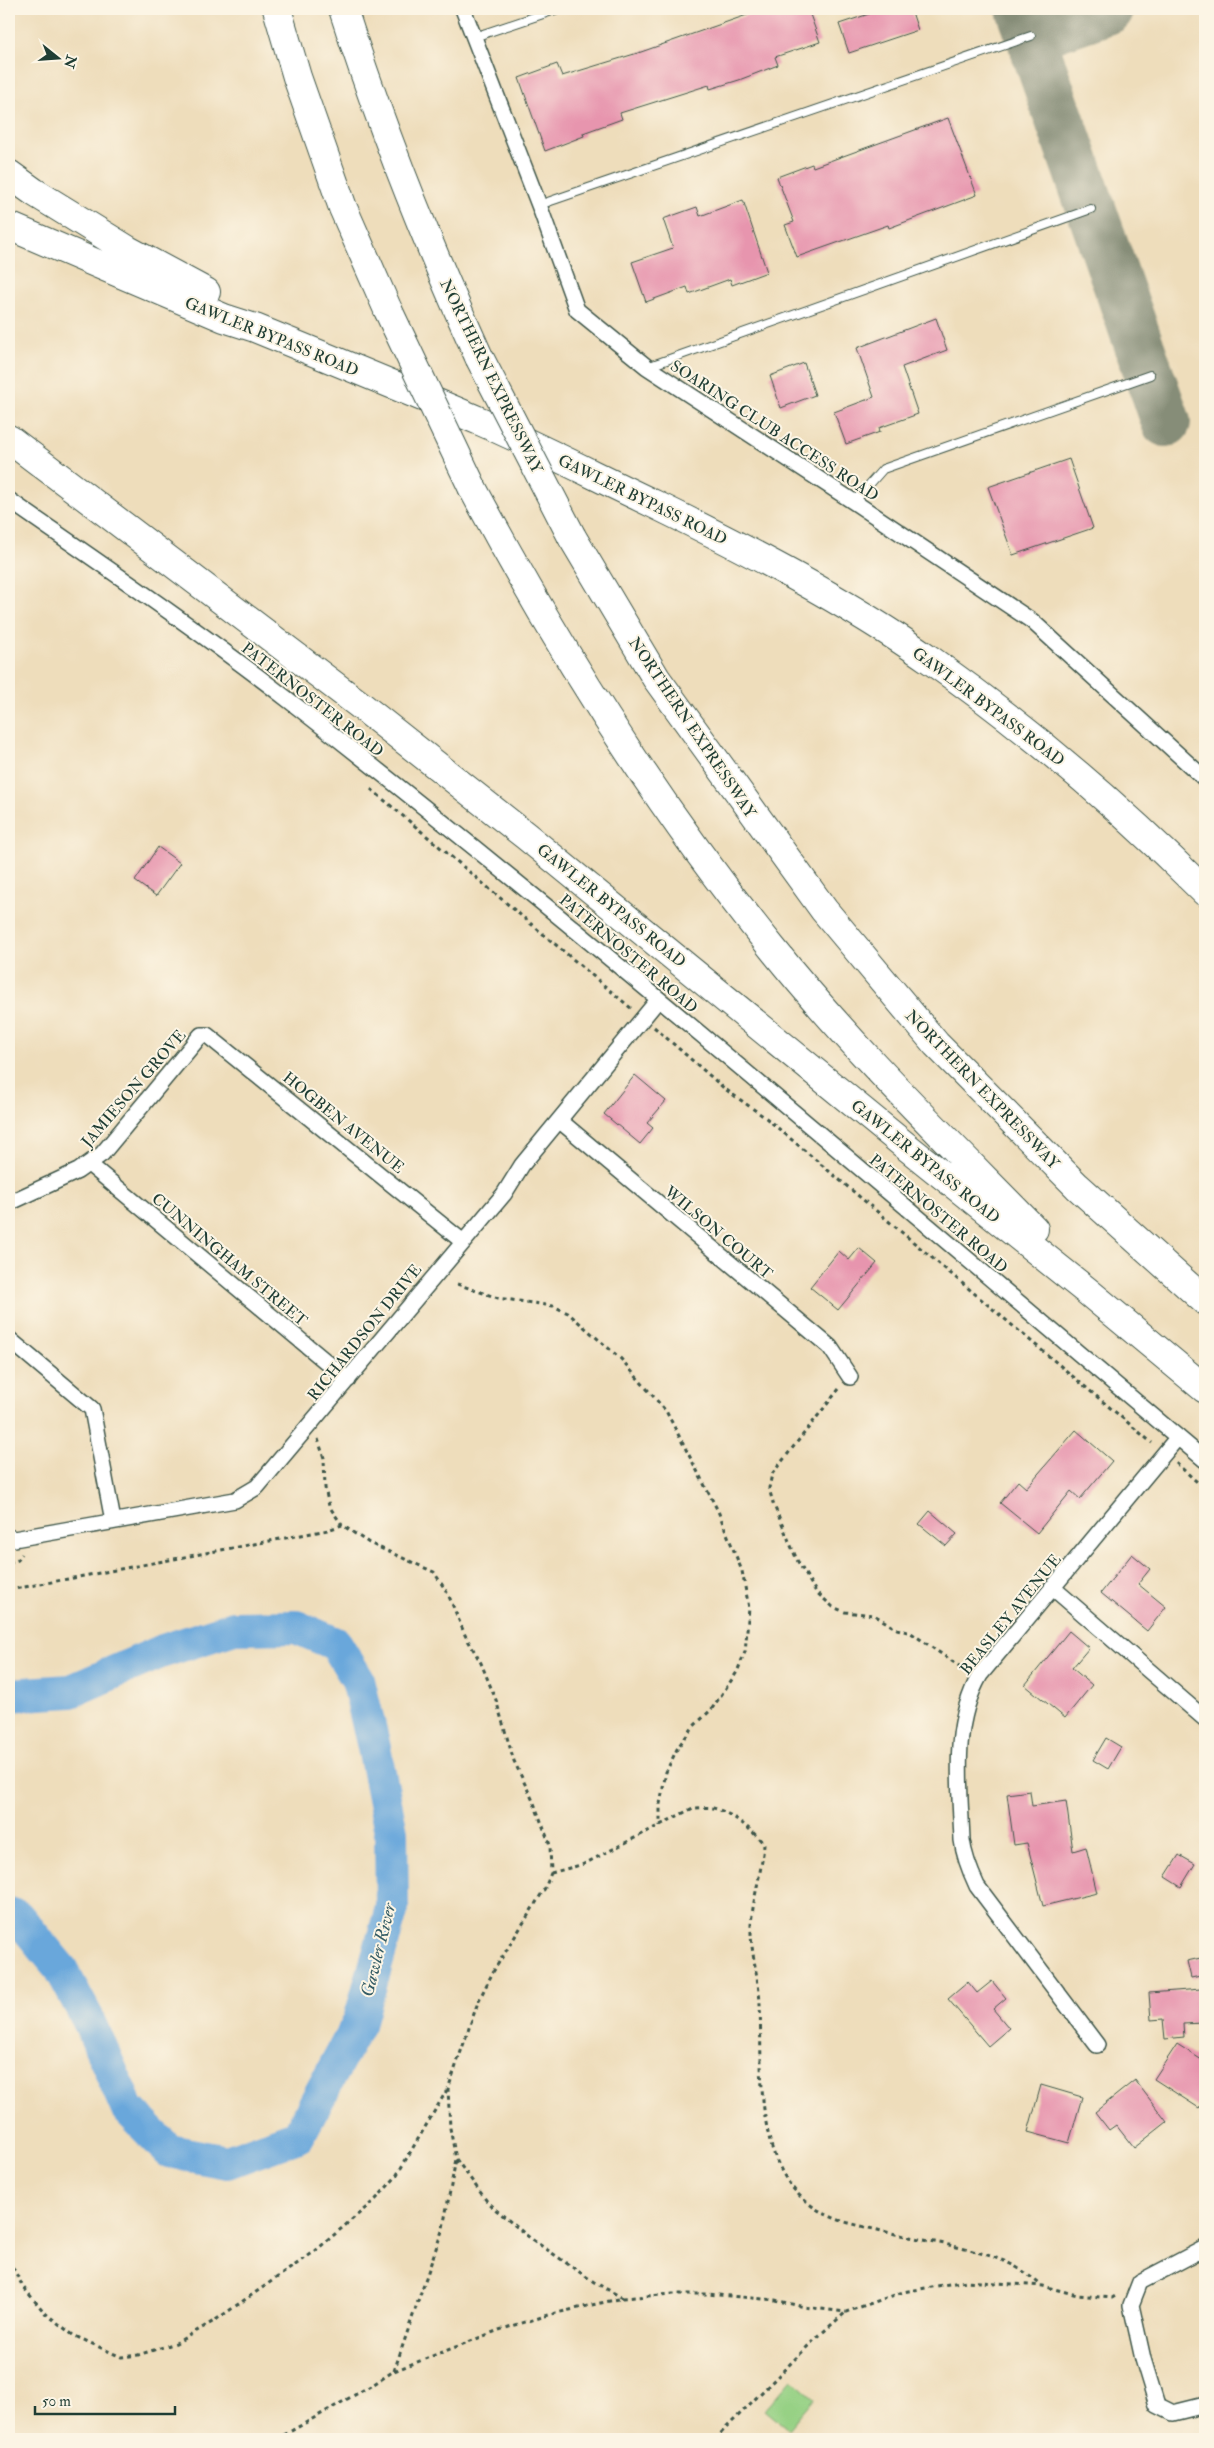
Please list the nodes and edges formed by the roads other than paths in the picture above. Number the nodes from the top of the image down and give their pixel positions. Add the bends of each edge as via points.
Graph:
1 (277, 9) edge
2 (343, 9) edge
3 (463, 9) edge
4 (558, 9) edge
5 (1031, 36) dead end
6 (474, 37) junction
7 (9, 174) edge
8 (540, 205) junction
9 (1091, 209) dead end
10 (9, 226) edge
11 (255, 328) junction
12 (647, 367) junction
13 (1150, 375) dead end
14 (9, 439) edge
15 (9, 500) edge
16 (854, 502) junction
17 (1205, 779) edge
18 (1205, 892) edge
19 (658, 1000) junction
20 (202, 1035) joint
21 (559, 1120) junction
22 (89, 1164) junction
23 (9, 1203) edge
24 (462, 1242) junction
25 (1087, 1291) junction
26 (1205, 1301) edge
27 (9, 1339) edge
28 (850, 1377) road end
29 (348, 1380) junction
30 (1205, 1389) edge
31 (1178, 1437) junction
32 (1205, 1460) edge
33 (113, 1521) junction
34 (9, 1537) edge
35 (1052, 1587) junction
36 (1205, 1719) edge
37 (1097, 2045) dead end
38 (1205, 2248) edge
39 (1205, 2405) edge

1 - 25 highway, bridge via 297,77 344,208 388,310 473,489 518,573 578,673 666,807 771,948 862,1053 1040,1236
2 - 26 highway, NORTHERN EXPRESSWAY, bridge via 402,178 479,357 572,537 656,678 824,910 936,1044 1077,1186
3 - 6 street, SOARING CLUB ACCESS ROAD
4 - 6 lane
5 - 8 lane
6 - 8 street, SOARING CLUB ACCESS ROAD
7 - 11 highway via 128,250 189,284 224,299
8 - 12 street, SOARING CLUB ACCESS ROAD via 577,310
9 - 12 lane
10 - 11 highway, GAWLER BYPASS ROAD via 224,318
11 - 18 highway, GAWLER BYPASS ROAD via 574,464 825,594 931,660 1022,727 1146,833
12 - 16 street, SOARING CLUB ACCESS ROAD
13 - 16 lane via 883,469
14 - 25 highway, GAWLER BYPASS ROAD via 360,705
15 - 19 street, PATERNOSTER ROAD via 138,589 289,700
16 - 17 street, SOARING CLUB ACCESS ROAD via 1032,621
19 - 21 street, RICHARDSON DRIVE
19 - 31 street, PATERNOSTER ROAD
20 - 22 street, JAMIESON GROVE via 102,1154
20 - 24 street, HOGBEN AVENUE via 208,1035
21 - 24 street, RICHARDSON DRIVE via 522,1165 504,1194
21 - 28 street, WILSON COURT via 830,1347
22 - 23 street, JAMIESON GROVE
22 - 29 street, CUNNINGHAM STREET
24 - 29 street, RICHARDSON DRIVE
25 - 30 highway
27 - 33 street via 92,1409
29 - 33 street, RICHARDSON DRIVE via 257,1487 234,1500
31 - 32 street, PATERNOSTER ROAD
31 - 35 street, BEASLEY AVENUE
33 - 34 street, RICHARDSON DRIVE via 14,1539
35 - 36 street
35 - 37 street, BEASLEY AVENUE via 972,1690 959,1741 962,1840 967,1864 977,1886
38 - 39 street via 1140,2282 1131,2305 1156,2405 1174,2413

